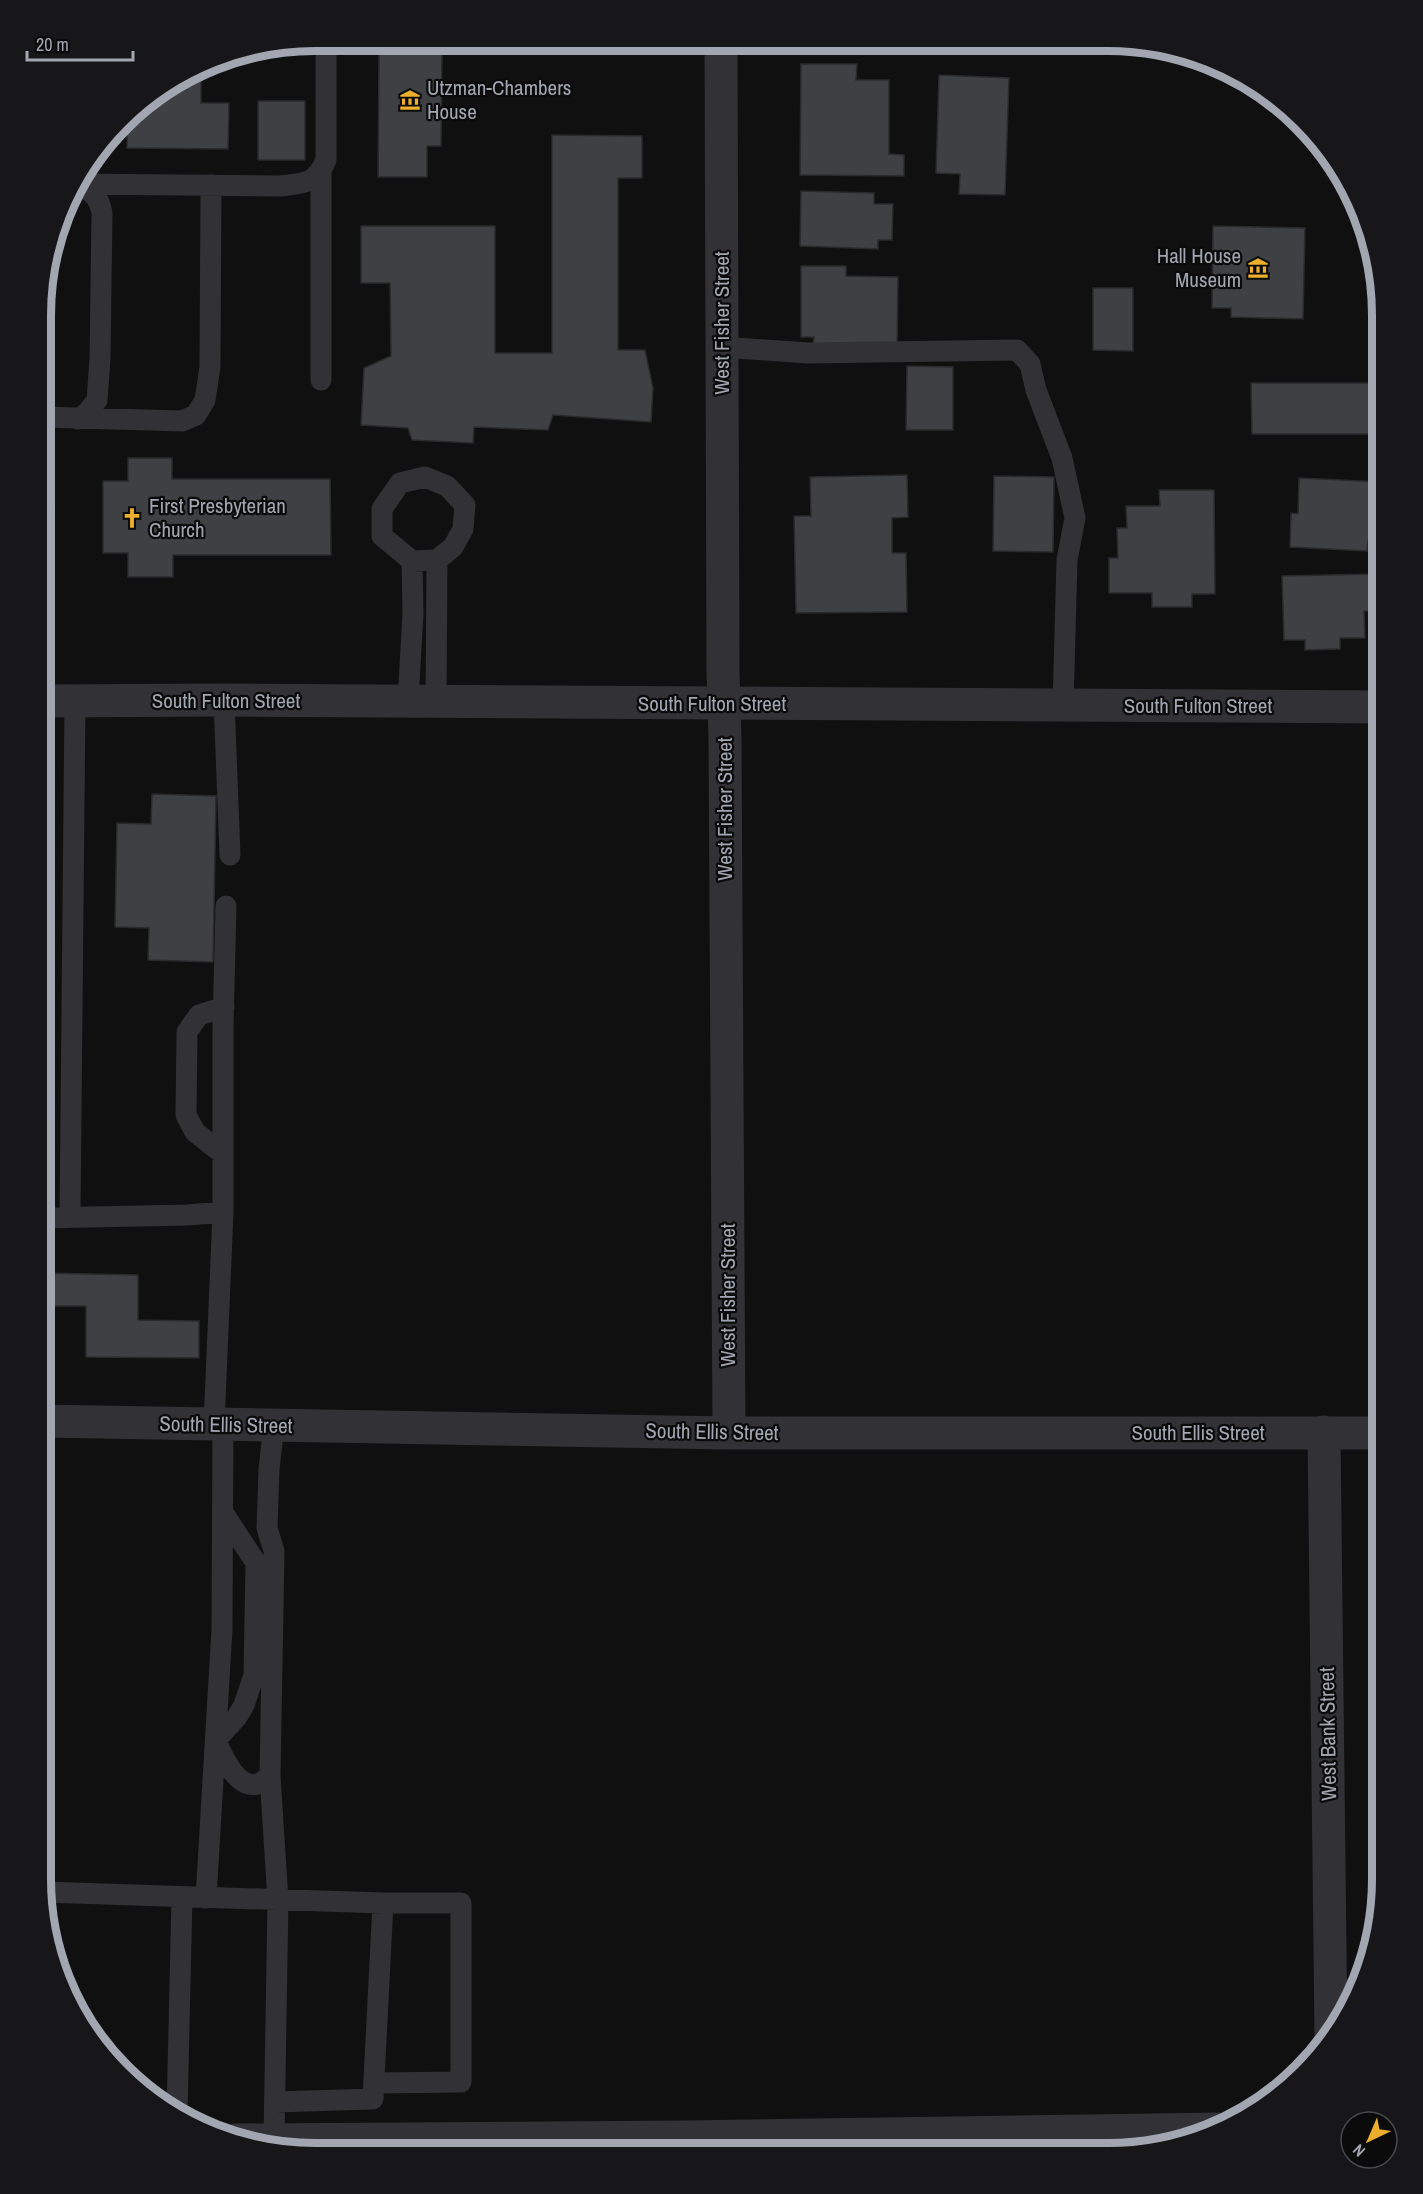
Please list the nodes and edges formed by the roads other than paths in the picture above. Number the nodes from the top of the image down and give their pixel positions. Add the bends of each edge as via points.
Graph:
1 (326, 51) edge
2 (721, 51) edge
3 (321, 172) junction
4 (85, 184) edge
5 (212, 185) junction
6 (84, 187) edge
7 (722, 347) junction
8 (321, 380) dead end
9 (51, 417) edge
10 (77, 419) junction
11 (437, 560) junction
12 (412, 561) junction
13 (224, 700) junction
14 (51, 701) edge
15 (75, 701) junction
16 (422, 702) junction
17 (724, 704) junction
18 (1063, 706) junction
19 (1372, 707) edge
20 (230, 855) dead end
21 (226, 906) dead end
22 (224, 1007) junction
23 (223, 1154) junction
24 (223, 1212) junction
25 (70, 1217) junction
26 (51, 1218) edge
27 (51, 1421) edge
28 (219, 1424) junction
29 (274, 1425) junction
30 (1324, 1432) junction
31 (729, 1433) junction
32 (1372, 1433) edge
33 (224, 1514) junction
34 (216, 1740) junction
35 (270, 1776) junction
36 (52, 1893) edge
37 (182, 1897) junction
38 (206, 1898) junction
39 (278, 1900) junction
40 (382, 1903) junction
41 (1331, 2020) edge
42 (374, 2083) junction
43 (275, 2102) junction
44 (177, 2104) edge
45 (1190, 2130) edge
46 (270, 2139) edge
47 (274, 2139) junction
48 (549, 2143) edge
49 (753, 2143) edge

1 - 3 lane via 326,160
2 - 7 street, West Fisher Street
3 - 5 lane via 308,183
3 - 8 lane
4 - 5 lane
5 - 10 lane via 210,367 205,400 196,415 182,421
6 - 10 lane via 93,191 102,213 100,359 97,400
7 - 17 street, West Fisher Street
7 - 18 lane via 808,352 1017,350 1030,364 1035,390 1062,458 1076,518 1067,560
9 - 10 lane
11 - 12 lane
11 - 12 lane via 453,547 463,529 465,505 447,486 424,477 400,483 382,509 382,536
11 - 16 lane
12 - 16 lane
13 - 15 street, South Fulton Street
13 - 16 street, South Fulton Street
13 - 20 lane
14 - 15 street, South Fulton Street
15 - 25 lane
16 - 17 street, South Fulton Street
17 - 18 street, South Fulton Street
17 - 31 street, West Fisher Street
18 - 19 street, South Fulton Street
21 - 22 lane
22 - 23 lane
22 - 23 lane via 199,1016 187,1032 186,1103 186,1115 195,1132
23 - 24 lane
24 - 25 lane
24 - 28 lane
25 - 26 lane
27 - 28 street, South Ellis Street
28 - 29 street, South Ellis Street
28 - 33 lane
29 - 31 street, South Ellis Street
29 - 35 lane via 267,1528 274,1551
30 - 31 street, South Ellis Street
30 - 32 street, South Ellis Street
30 - 41 street, West Bank Street
33 - 34 lane
33 - 34 lane via 256,1563 254,1675 237,1717
34 - 35 lane via 234,1772 245,1782 257,1784
34 - 38 lane
35 - 39 lane
36 - 37 lane
37 - 38 lane
37 - 44 lane
38 - 39 lane
39 - 40 lane
39 - 43 lane
40 - 42 lane
40 - 42 lane via 461,1903 461,2082
42 - 43 lane via 373,2099
43 - 47 lane
45 - 49 street
46 - 47 street
47 - 48 street

